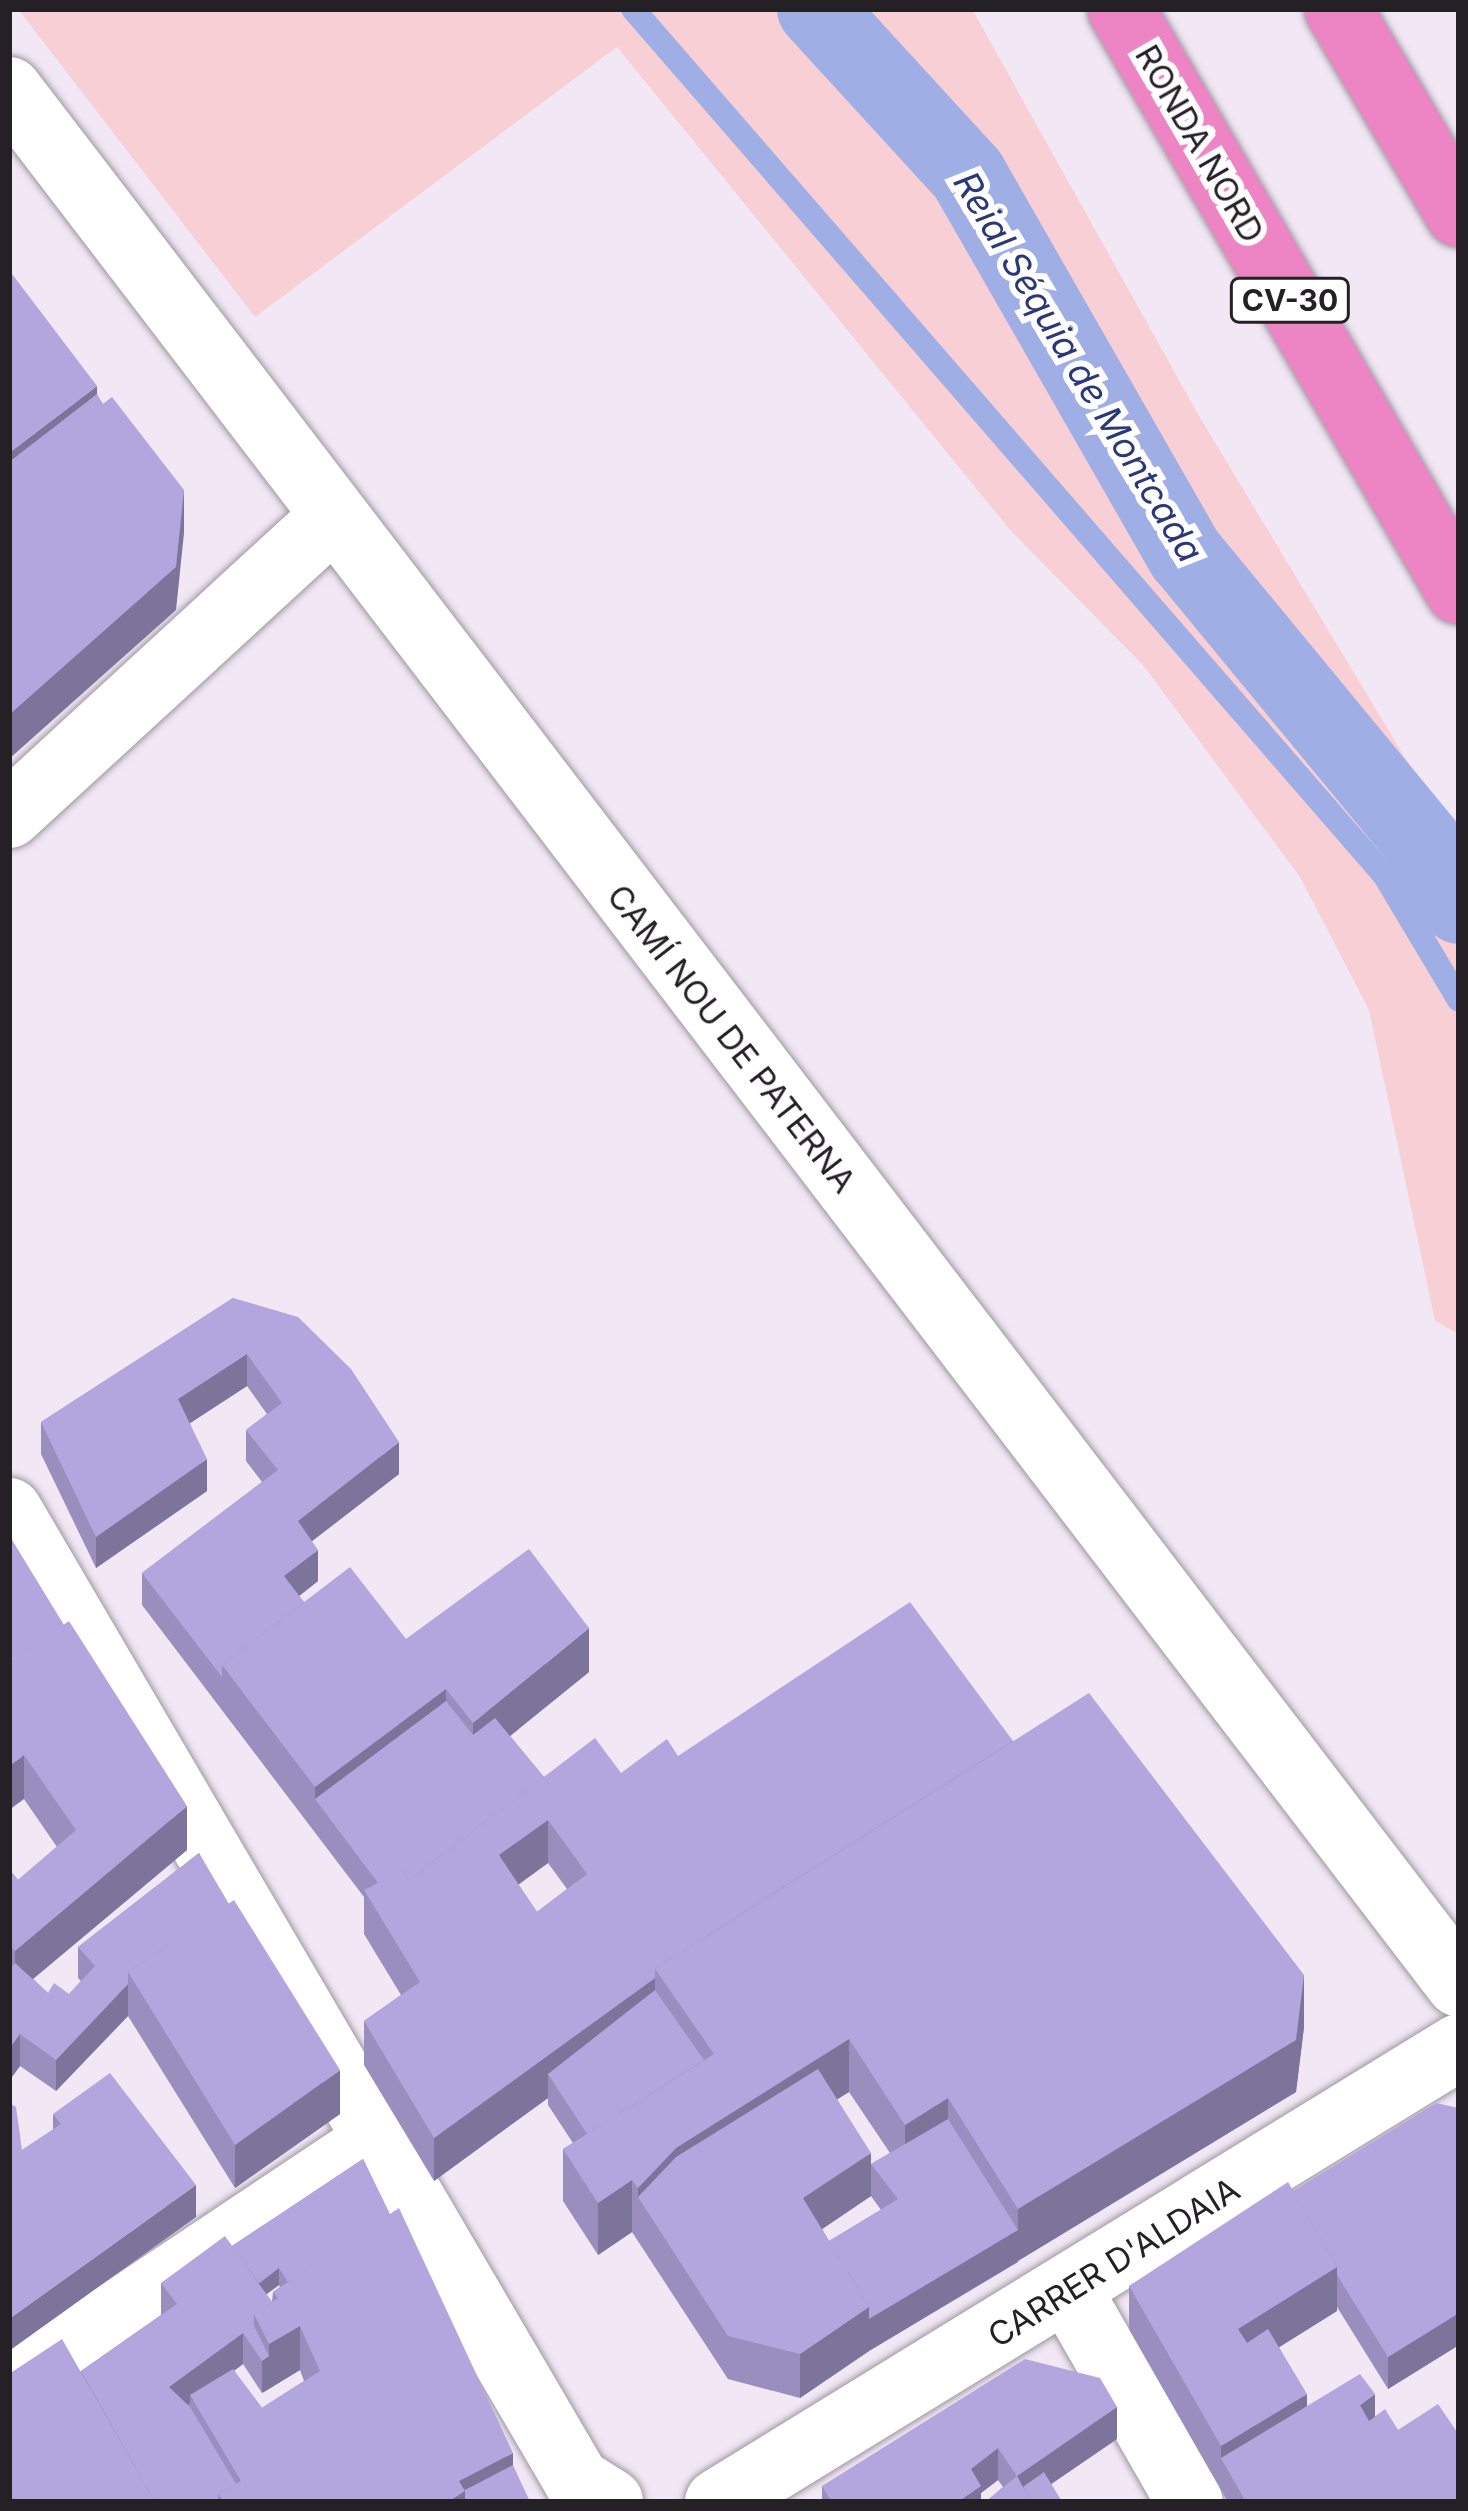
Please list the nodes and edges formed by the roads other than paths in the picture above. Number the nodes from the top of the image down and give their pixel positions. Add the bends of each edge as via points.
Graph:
1 (1121, 9) edge
2 (1338, 9) edge
3 (9, 89) edge
4 (1459, 214) edge
5 (331, 519) junction
6 (1459, 591) edge
7 (9, 815) edge
8 (9, 1511) edge
9 (1459, 1984) edge
10 (1459, 2048) edge
11 (376, 2141) junction
12 (1069, 2291) junction
13 (9, 2386) edge
14 (757, 2493) edge
15 (610, 2502) edge
16 (1190, 2502) edge

1 - 6 highway, RONDA NORD / CV-30
2 - 4 highway
3 - 5 street, CAMÍ NOU DE PATERNA
5 - 7 street
5 - 9 street, CAMÍ NOU DE PATERNA
8 - 11 street
10 - 12 street, CARRER D'ALDAIA
11 - 13 street
11 - 15 street via 577,2481
12 - 14 street, CARRER D'ALDAIA
12 - 16 street

